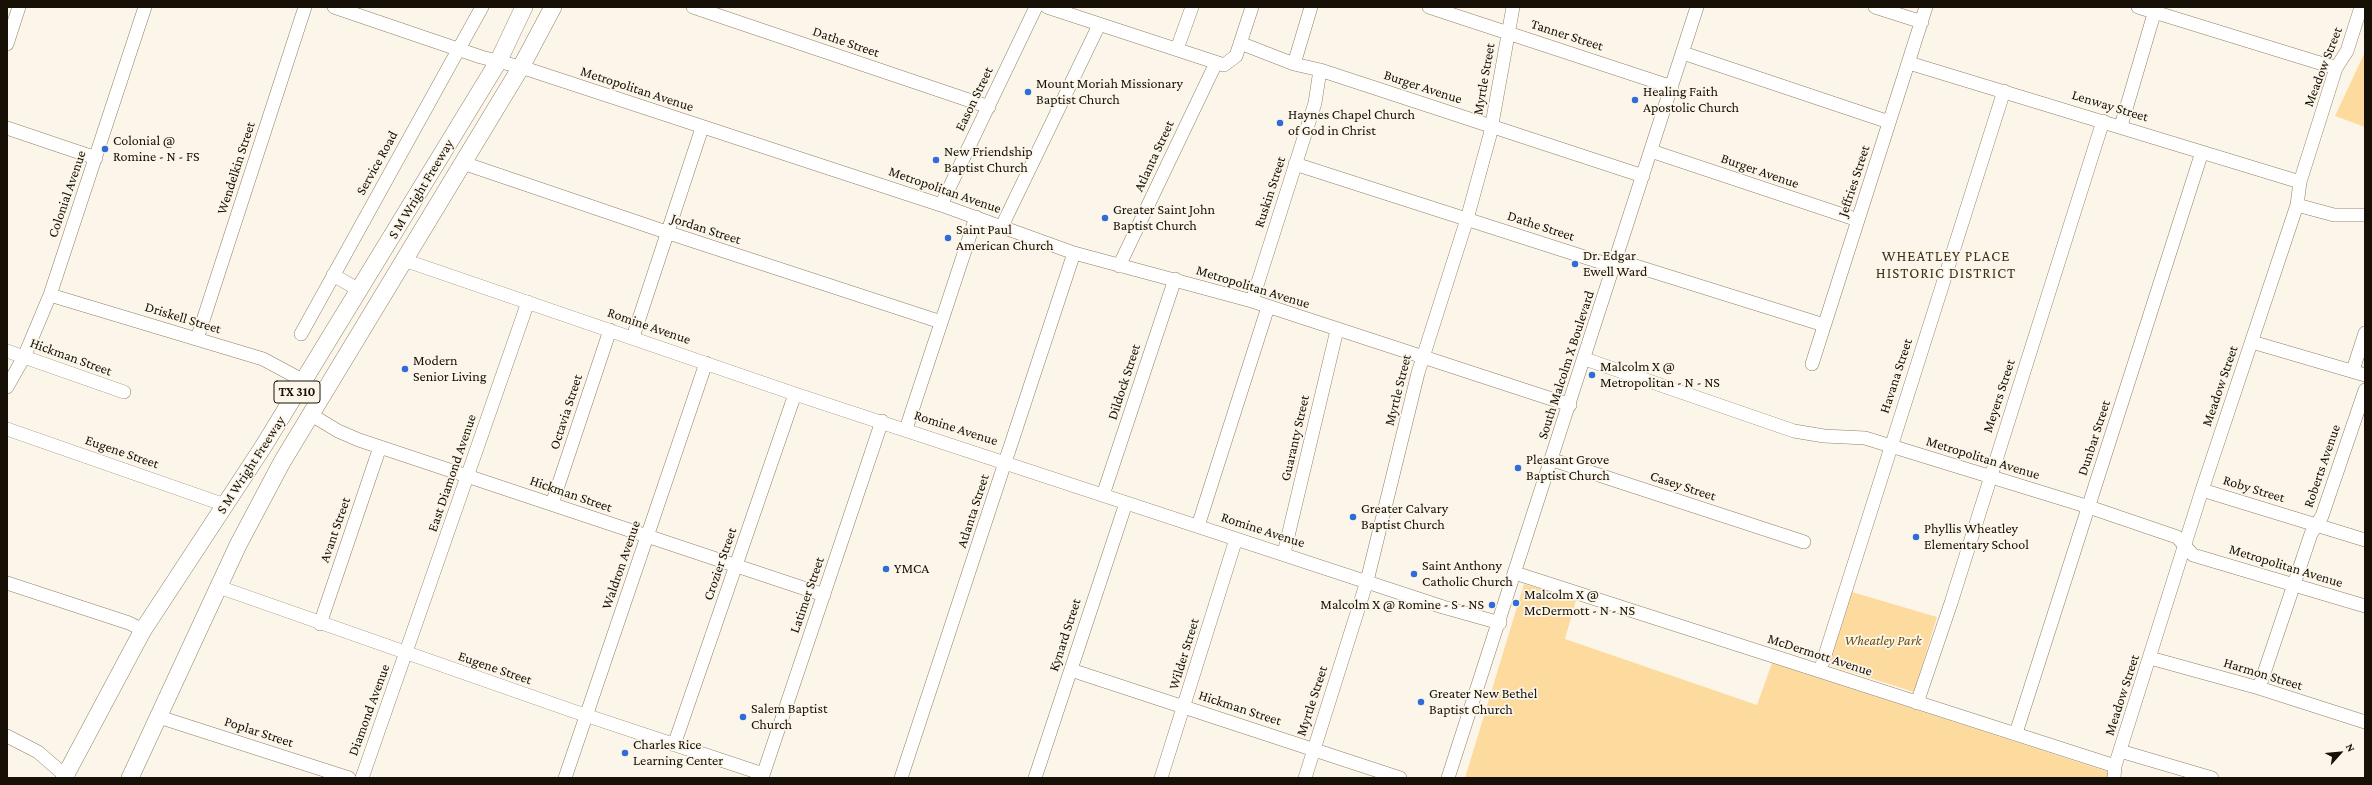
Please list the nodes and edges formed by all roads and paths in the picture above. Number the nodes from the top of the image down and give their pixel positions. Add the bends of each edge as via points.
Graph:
1 (19, 7) edge
2 (145, 7) edge
3 (305, 7) edge
4 (334, 7) edge
5 (482, 7) edge
6 (524, 7) edge
7 (553, 7) edge
8 (693, 7) edge
9 (1036, 7) edge
10 (1047, 7) edge
11 (1192, 7) edge
12 (1252, 7) edge
13 (1311, 7) edge
14 (1428, 7) edge
15 (1513, 7) edge
16 (1697, 7) edge
17 (1875, 7) edge
18 (1926, 7) edge
19 (2138, 7) edge
20 (2361, 7) edge
21 (2155, 9) edge
22 (1063, 10) edge
23 (1922, 22) junction
24 (1099, 24) junction
25 (1508, 33) junction
26 (1240, 43) junction
27 (7, 44) edge
28 (459, 49) junction
29 (1177, 49) junction
30 (1683, 53) junction
31 (498, 62) junction
32 (1216, 63) junction
33 (1909, 63) junction
34 (1294, 64) junction
35 (521, 68) junction
36 (2336, 68) junction
37 (1320, 70) junction
38 (1672, 87) junction
39 (2004, 91) junction
40 (989, 107) junction
41 (2103, 121) junction
42 (1889, 122) junction
43 (1492, 126) junction
44 (2121, 126) junction
45 (7, 128) edge
46 (702, 128) junction
47 (1651, 151) junction
48 (2202, 152) junction
49 (96, 158) junction
50 (463, 163) junction
51 (1295, 164) junction
52 (1643, 176) junction
53 (2300, 182) junction
54 (941, 205) junction
55 (2297, 205) junction
56 (2365, 215) edge
57 (976, 217) junction
58 (1467, 219) junction
59 (1858, 220) junction
60 (1002, 226) junction
61 (669, 233) junction
62 (1074, 253) junction
63 (404, 260) junction
64 (1615, 264) junction
65 (1119, 266) junction
66 (333, 275) junction
67 (1174, 279) junction
68 (359, 290) junction
69 (50, 295) junction
70 (1252, 301) junction
71 (528, 302) junction
72 (1268, 307) junction
73 (941, 322) junction
74 (1824, 325) junction
75 (610, 330) junction
76 (1337, 330) junction
77 (2365, 333) edge
78 (301, 334) dead end
79 (633, 337) junction
80 (197, 340) junction
81 (2252, 342) junction
82 (7, 351) edge
83 (24, 357) junction
84 (1422, 358) junction
85 (1585, 359) junction
86 (706, 363) junction
87 (1812, 364) dead end
88 (2359, 373) edge
89 (304, 381) junction
90 (7, 387) edge
91 (2365, 390) edge
92 (124, 392) dead end
93 (795, 394) junction
94 (1570, 405) junction
95 (310, 414) junction
96 (882, 421) junction
97 (7, 429) edge
98 (906, 429) junction
99 (380, 446) junction
100 (1891, 446) junction
101 (1553, 460) junction
102 (1006, 462) junction
103 (468, 476) junction
104 (1990, 477) junction
105 (2202, 490) junction
106 (1103, 495) junction
107 (1126, 503) junction
108 (552, 504) junction
109 (225, 506) junction
110 (2089, 507) junction
111 (2317, 525) junction
112 (1198, 526) junction
113 (647, 537) junction
114 (1236, 539) junction
115 (2365, 540) edge
116 (1804, 542) dead end
117 (2185, 546) junction
118 (1284, 553) junction
119 (736, 566) junction
120 (1515, 573) junction
121 (1367, 581) junction
122 (7, 583) edge
123 (2293, 585) junction
124 (218, 587) junction
125 (824, 595) junction
126 (2365, 606) edge
127 (1500, 623) junction
128 (320, 624) junction
129 (143, 630) junction
130 (407, 654) junction
131 (2150, 658) junction
132 (1071, 670) junction
133 (1820, 671) junction
134 (2259, 688) junction
135 (1917, 703) junction
136 (1184, 706) junction
137 (585, 715) junction
138 (159, 717) junction
139 (2365, 722) edge
140 (2016, 733) junction
141 (7, 736) edge
142 (674, 745) junction
143 (1314, 749) junction
144 (2120, 752) junction
145 (2115, 772) edge
146 (763, 776) edge
147 (66, 777) edge
148 (130, 778) edge
149 (349, 778) edge
150 (362, 778) edge
151 (565, 778) edge
152 (901, 778) edge
153 (1035, 778) edge
154 (1161, 778) edge
155 (1304, 778) edge
156 (1400, 778) edge
157 (1448, 778) edge
158 (2212, 778) edge

1 - 27 street
2 - 49 street, Colonial Avenue
3 - 80 street, Wendelkin Street
4 - 28 street, Metropolitan Avenue
5 - 28 street, Service Road
6 - 31 main road, S M Wright Freeway / TX 310
7 - 35 main road, S M Wright Freeway / TX 310
8 - 40 street, Dathe Street
9 - 40 street, Eason Street
10 - 22 street
11 - 29 street
12 - 26 street
13 - 34 street
14 - 25 street, Tanner Street
15 - 25 street, Myrtle Street
16 - 30 street, South Malcolm X Boulevard
17 - 23 street
18 - 23 street, Jeffries Street
19 - 21 street
20 - 36 street, Meadow Street via 2347,51
21 - 36 street
21 - 44 street
22 - 24 street
23 - 33 street, Jeffries Street
24 - 29 street
24 - 60 street
25 - 38 street, Tanner Street
25 - 43 street, Myrtle Street
26 - 32 street via 1236,56 1229,63
26 - 34 street, Burger Avenue
28 - 31 street, Metropolitan Avenue
28 - 66 street, Service Road
29 - 32 street
30 - 38 street, South Malcolm X Boulevard
30 - 42 street
31 - 35 street, Metropolitan Avenue
31 - 68 main road, S M Wright Freeway / TX 310
32 - 65 street, Atlanta Street
33 - 39 street, Lenway Street
33 - 42 street, Jeffries Street
34 - 37 street, Burger Avenue
35 - 46 street, Metropolitan Avenue
35 - 50 main road, S M Wright Freeway / TX 310
36 - 53 street, Meadow Street
37 - 43 street, Burger Avenue
37 - 51 street, Ruskin Street via 1315,103
38 - 47 street, South Malcolm X Boulevard
39 - 41 street, Lenway Street
39 - 100 street, Havana Street
40 - 54 street, Eason Street
41 - 44 street, Lenway Street
41 - 104 street, Meyers Street
42 - 59 street, Jeffries Street
43 - 52 street, Burger Avenue
43 - 58 street, Myrtle Street
44 - 48 street, Lenway Street
45 - 49 street
46 - 54 street, Metropolitan Avenue
46 - 61 street
47 - 52 street, South Malcolm X Boulevard
47 - 59 street, Burger Avenue
48 - 53 street, Lenway Street
48 - 110 street, Dunbar Street
49 - 69 street, Colonial Avenue
50 - 61 street, Jordan Street
50 - 63 main road, S M Wright Freeway / TX 310
51 - 58 street, Dathe Street
51 - 70 street, Ruskin Street
52 - 64 street, South Malcolm X Boulevard
53 - 55 street, Meadow Street
54 - 57 street, Metropolitan Avenue
55 - 56 street via 2334,215
55 - 81 street, Meadow Street
57 - 60 street, Metropolitan Avenue
57 - 73 street
58 - 64 street, Dathe Street via 1603,263
58 - 84 street, Myrtle Street
59 - 74 street, Jeffries Street
60 - 62 street, Metropolitan Avenue
61 - 73 street, Jordan Street
61 - 79 street
62 - 65 street, Metropolitan Avenue
62 - 102 street, Atlanta Street
63 - 71 street, Romine Avenue
63 - 95 main road, S M Wright Freeway / TX 310
64 - 74 street, Dathe Street via 1629,264
64 - 85 street, South Malcolm X Boulevard
65 - 67 street, Metropolitan Avenue
66 - 68 street
66 - 78 street, Service Road
67 - 70 street, Metropolitan Avenue
67 - 106 street, Dildock Street
68 - 89 main road, S M Wright Freeway / TX 310
69 - 80 street, Driskell Street
69 - 83 street, Colonial Avenue
70 - 72 street, Metropolitan Avenue
71 - 75 street, Romine Avenue
71 - 103 street, East Diamond Avenue
72 - 76 street, Metropolitan Avenue
72 - 112 street
73 - 98 street
74 - 87 street, Jeffries Street
75 - 79 street, Romine Avenue
75 - 108 street, Octavia Street
76 - 84 street, Metropolitan Avenue
76 - 118 street, Guaranty Street
77 - 88 street
79 - 86 street, Romine Avenue
80 - 89 street, Driskell Street via 263,359
81 - 88 street
81 - 105 street, Meadow Street
82 - 83 street, Hickman Street
83 - 90 street, Colonial Avenue
83 - 92 street, Hickman Street
84 - 94 street, Metropolitan Avenue
84 - 121 street, Myrtle Street
85 - 94 street, South Malcolm X Boulevard
85 - 100 street, Metropolitan Avenue via 1794,431 1824,436 1865,438
86 - 93 street, Romine Avenue
86 - 113 street, Waldron Avenue
89 - 109 main road, S M Wright Freeway / TX 310
91 - 111 street, Roberts Avenue
93 - 96 street, Romine Avenue
93 - 119 street, Crozier Street
94 - 101 street, South Malcolm X Boulevard
95 - 99 street, Hickman Street via 338,431
95 - 124 main road, S M Wright Freeway / TX 310 via 263,497
96 - 98 street, Romine Avenue
96 - 125 street, Latimer Street
97 - 109 street, Eugene Street
98 - 102 street, Romine Avenue
99 - 103 street, Hickman Street
99 - 128 street, Avant Street
100 - 104 street, Metropolitan Avenue
100 - 133 street, Havana Street
101 - 116 street, Casey Street
101 - 120 street, South Malcolm X Boulevard
102 - 106 street, Romine Avenue
102 - 152 street, Atlanta Street
103 - 108 street, Hickman Street
103 - 130 street, East Diamond Avenue
104 - 110 street, Metropolitan Avenue
104 - 135 street, Meyers Street
105 - 111 street, Roby Street
105 - 117 street, Meadow Street
106 - 107 street, Romine Avenue
107 - 112 street, Romine Avenue
107 - 132 street, Kynard Street
108 - 113 street, Hickman Street
109 - 129 main road, S M Wright Freeway / TX 310
110 - 117 street, Metropolitan Avenue via 2177,537
110 - 140 street, Dunbar Street
111 - 115 street, Roby Street
111 - 123 street, Roberts Avenue via 2311,534
112 - 114 street, Romine Avenue
113 - 119 street, Hickman Street
113 - 137 street, Waldron Avenue
114 - 118 street, Romine Avenue
114 - 136 street, Wilder Street
117 - 123 street, Metropolitan Avenue via 2194,555
117 - 131 street, Meadow Street
118 - 121 street, Romine Avenue
119 - 125 street, Hickman Street
119 - 142 street, Crozier Street
120 - 127 street, South Malcolm X Boulevard
120 - 133 street, McDermott Avenue
121 - 127 street, Romine Avenue
121 - 143 street, Myrtle Street
122 - 129 street via 129,623
123 - 126 street, Metropolitan Avenue
123 - 134 street, Roberts Avenue
124 - 128 street, Eugene Street
124 - 138 main road, S M Wright Freeway / TX 310
125 - 146 street, Latimer Street
127 - 157 street, South Malcolm X Boulevard
128 - 130 street, Eugene Street
129 - 147 main road, S M Wright Freeway / TX 310
130 - 137 street, Eugene Street
130 - 150 street, Diamond Avenue
131 - 134 street, Harmon Street
131 - 144 street, Meadow Street
132 - 136 street, Hickman Street
132 - 153 street, Kynard Street
133 - 135 street, McDermott Avenue
134 - 139 street, Harmon Street
135 - 140 street, McDermott Avenue
136 - 143 street, Hickman Street
136 - 154 street, Wilder Street
137 - 142 street, Eugene Street
137 - 151 street, Waldron Avenue
138 - 148 main road, S M Wright Freeway / TX 310
138 - 149 street, Poplar Street
140 - 145 street, McDermott Avenue
141 - 147 street via 38,752
142 - 146 street, Eugene Street
143 - 155 street, Myrtle Street
143 - 156 street, Hickman Street
144 - 145 street, Meadow Street
144 - 158 street

